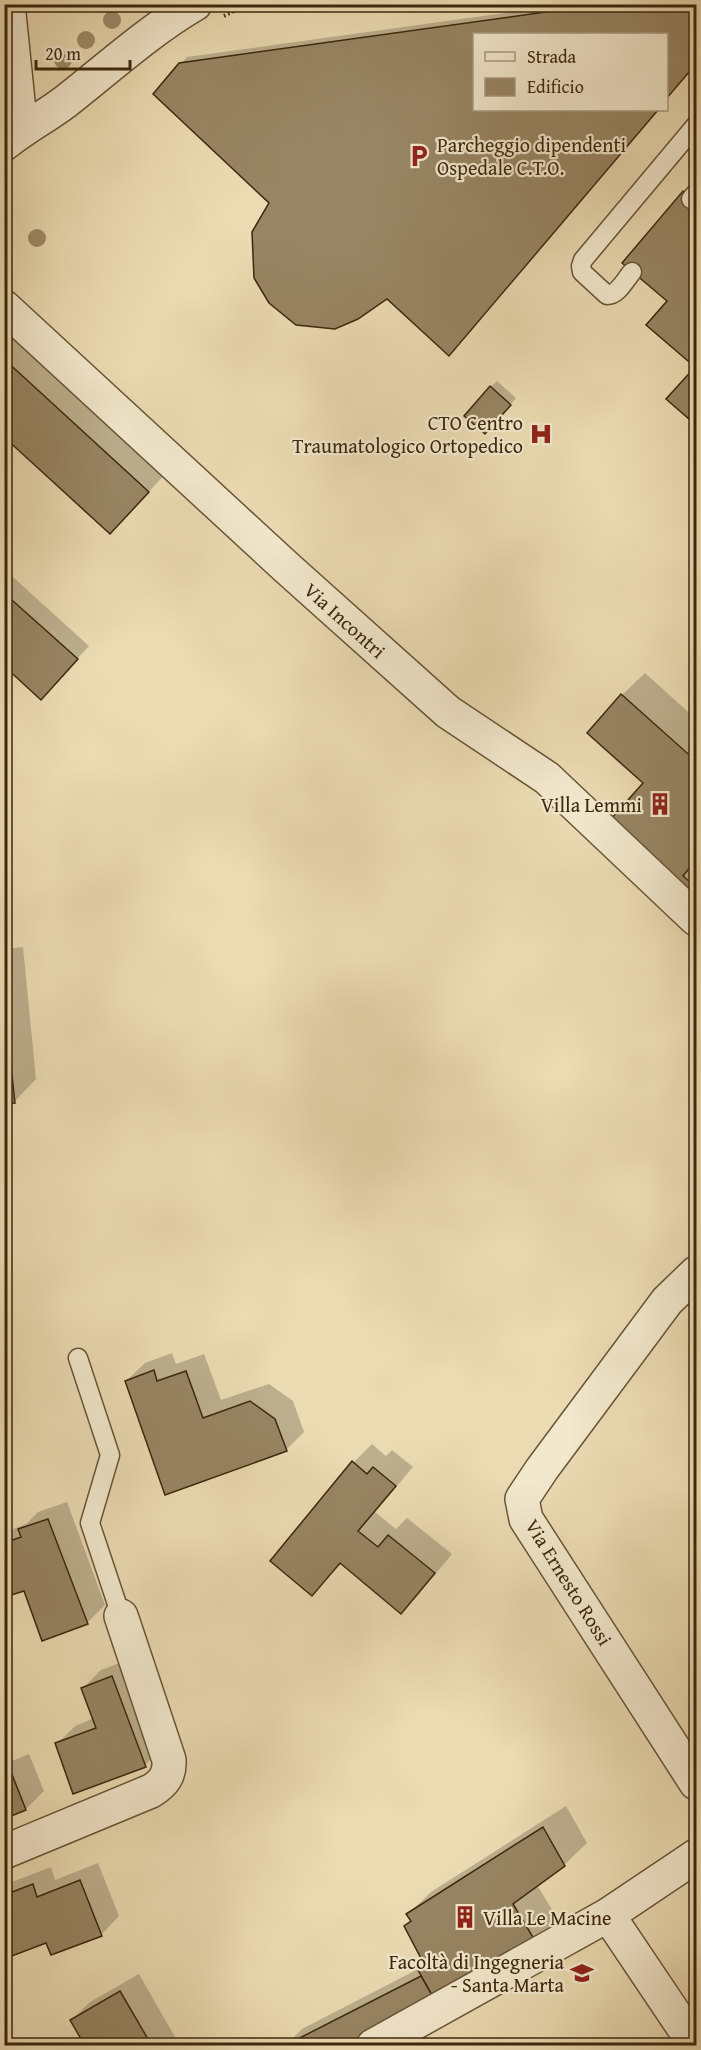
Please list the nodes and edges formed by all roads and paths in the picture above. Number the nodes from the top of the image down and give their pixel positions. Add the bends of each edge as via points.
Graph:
1 (8, 4) edge
2 (195, 4) edge
3 (696, 125) edge
4 (13, 137) edge
5 (632, 272) dead end
6 (4, 307) edge
7 (696, 919) edge
8 (696, 1274) edge
9 (78, 1358) dead end
10 (121, 1616) joint
11 (696, 1783) edge
12 (4, 1852) edge
13 (696, 1856) edge
14 (608, 1915) junction
15 (373, 2046) edge
16 (696, 2046) edge

1 - 4 street
2 - 4 street
3 - 5 lane via 581,266 582,272 607,295 616,293
6 - 7 street, Via Incontri via 448,712 547,778
8 - 11 street, Via Ernesto Rossi via 667,1301 522,1499 526,1519
9 - 10 lane via 110,1455 90,1523
10 - 12 street via 169,1760 164,1783
13 - 14 street
14 - 15 street
14 - 16 street

